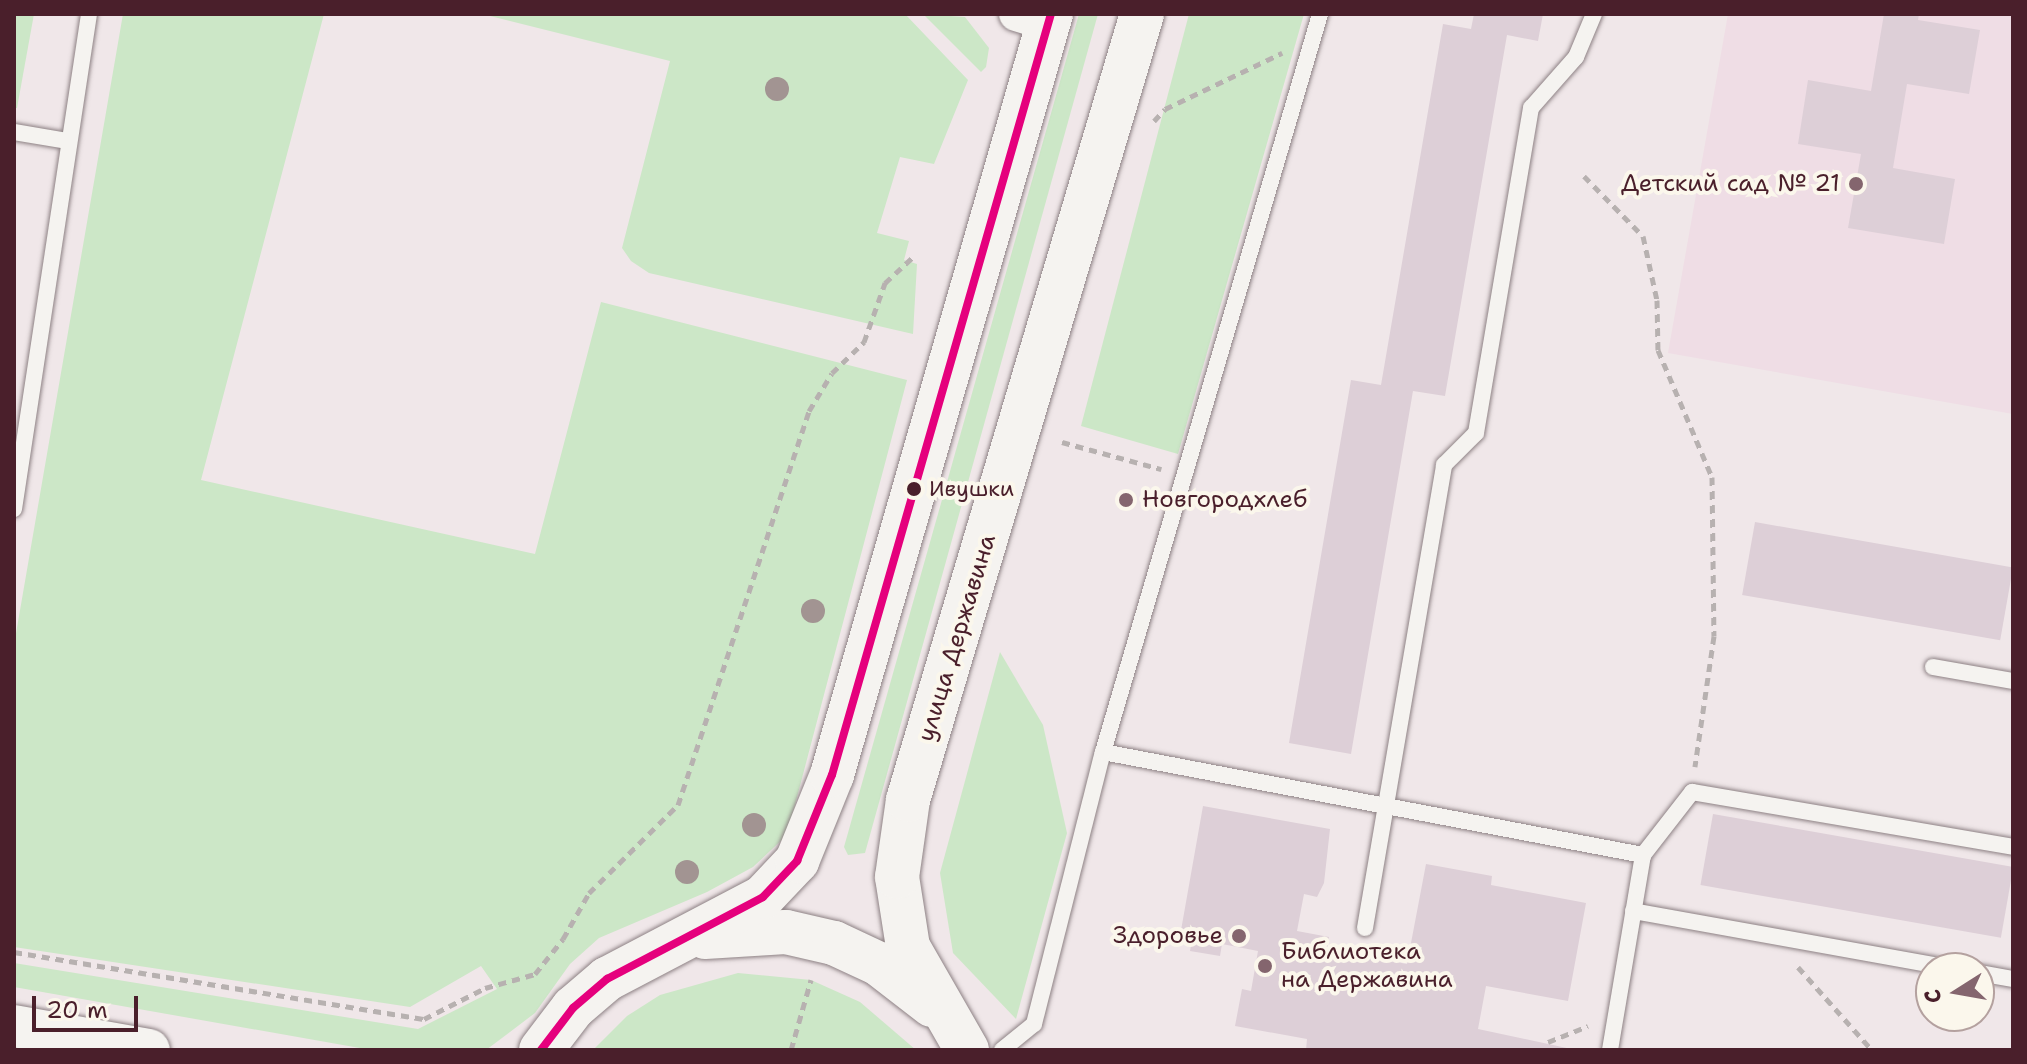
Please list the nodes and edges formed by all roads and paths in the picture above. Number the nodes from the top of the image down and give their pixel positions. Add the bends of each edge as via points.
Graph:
1 (89, 14) edge
2 (1142, 14) edge
3 (1320, 14) edge
4 (1594, 14) edge
5 (1038, 17) edge
6 (1313, 39) junction
7 (1145, 131) dead end
8 (14, 132) edge
9 (68, 141) junction
10 (1584, 176) dead end
11 (913, 257) dead end
12 (1062, 442) dead end
13 (1184, 475) junction
14 (14, 509) edge
15 (1933, 667) dead end
16 (2013, 681) edge
17 (1103, 752) junction
18 (1692, 792) junction
19 (1386, 806) junction
20 (2013, 847) edge
21 (1643, 855) junction
22 (1633, 911) junction
23 (1365, 928) dead end
24 (1760, 933) junction
25 (687, 940) junction
26 (14, 952) edge
27 (1915, 961) edge
28 (811, 980) dead end
29 (1616, 1015) junction
30 (14, 1026) edge
31 (961, 1039) edge
32 (1548, 1042) dead end
33 (149, 1050) edge
34 (541, 1050) edge
35 (791, 1050) edge
36 (1002, 1050) edge
37 (1610, 1050) edge
38 (1872, 1050) edge

1 - 9 lane
2 - 31 main road, улица Державина via 908,800 897,877 908,947
3 - 6 lane
4 - 19 lane via 1576,57 1531,108 1476,433 1444,465
5 - 25 main road, улица Державина via 832,775 797,861 763,897
6 - 7 path via 1165,109
6 - 13 lane
8 - 9 lane
9 - 14 lane
10 - 18 path via 1643,236 1657,300 1658,350 1712,477 1714,636
11 - 26 path via 885,283 864,342 832,373 809,411 678,805 589,893 535,974 485,988 424,1019
12 - 13 path
13 - 17 lane
15 - 16 lane
17 - 19 lane
17 - 36 lane via 1034,1024
18 - 20 lane
18 - 21 lane
19 - 21 lane
19 - 23 lane
21 - 22 lane
22 - 24 lane
22 - 29 lane
24 - 27 lane
24 - 38 path via 1808,975
25 - 31 main road, улица Державина via 736,931 786,932 834,943 879,964 920,992
25 - 34 main road, улица Державина via 645,956 607,979 573,1008
28 - 35 path
29 - 32 path
29 - 37 lane
30 - 33 street

